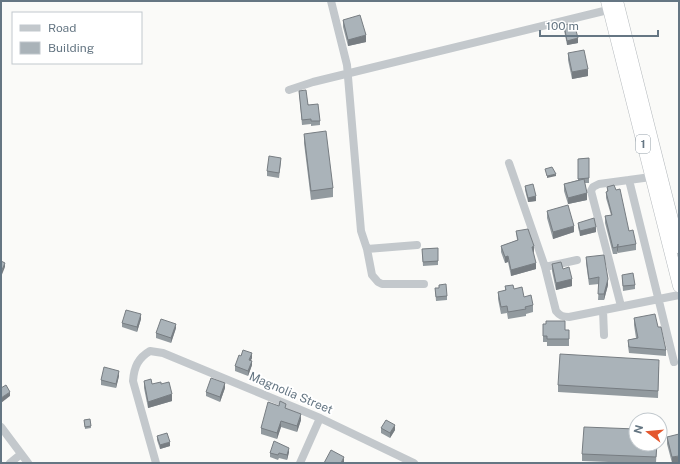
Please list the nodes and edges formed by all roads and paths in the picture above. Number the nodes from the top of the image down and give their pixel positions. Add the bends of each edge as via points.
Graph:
1 (331, 1) edge
2 (613, 5) edge
3 (348, 73) junction
4 (289, 90) dead end
5 (509, 163) dead end
6 (652, 177) junction
7 (628, 180) junction
8 (417, 245) dead end
9 (679, 247) edge
10 (367, 249) junction
11 (577, 260) dead end
12 (545, 267) junction
13 (424, 284) dead end
14 (679, 286) edge
15 (679, 295) edge
16 (659, 299) junction
17 (621, 306) junction
18 (603, 310) junction
19 (604, 335) dead end
20 (674, 362) dead end
21 (320, 418) junction
22 (1, 427) edge
23 (21, 454) junction
24 (10, 463) edge
25 (28, 463) edge
26 (156, 463) edge
27 (300, 463) edge
28 (414, 463) edge

1 - 3 street
2 - 3 street
2 - 6 highway, 1
2 - 9 highway, 1
3 - 4 street
3 - 10 street via 360,221
5 - 12 street
6 - 7 street
6 - 14 highway, 1
7 - 16 street
7 - 17 street via 599,184 591,191
8 - 10 street
10 - 13 street via 372,274 378,282
11 - 12 street
12 - 18 street via 559,315 569,317
15 - 16 street
16 - 17 street
16 - 20 street
17 - 18 street
18 - 19 street
21 - 26 street, Magnolia Street via 163,353 150,351 137,363 133,371 133,380
21 - 27 street
21 - 28 street, Magnolia Street
22 - 23 street
23 - 24 street
23 - 25 street

